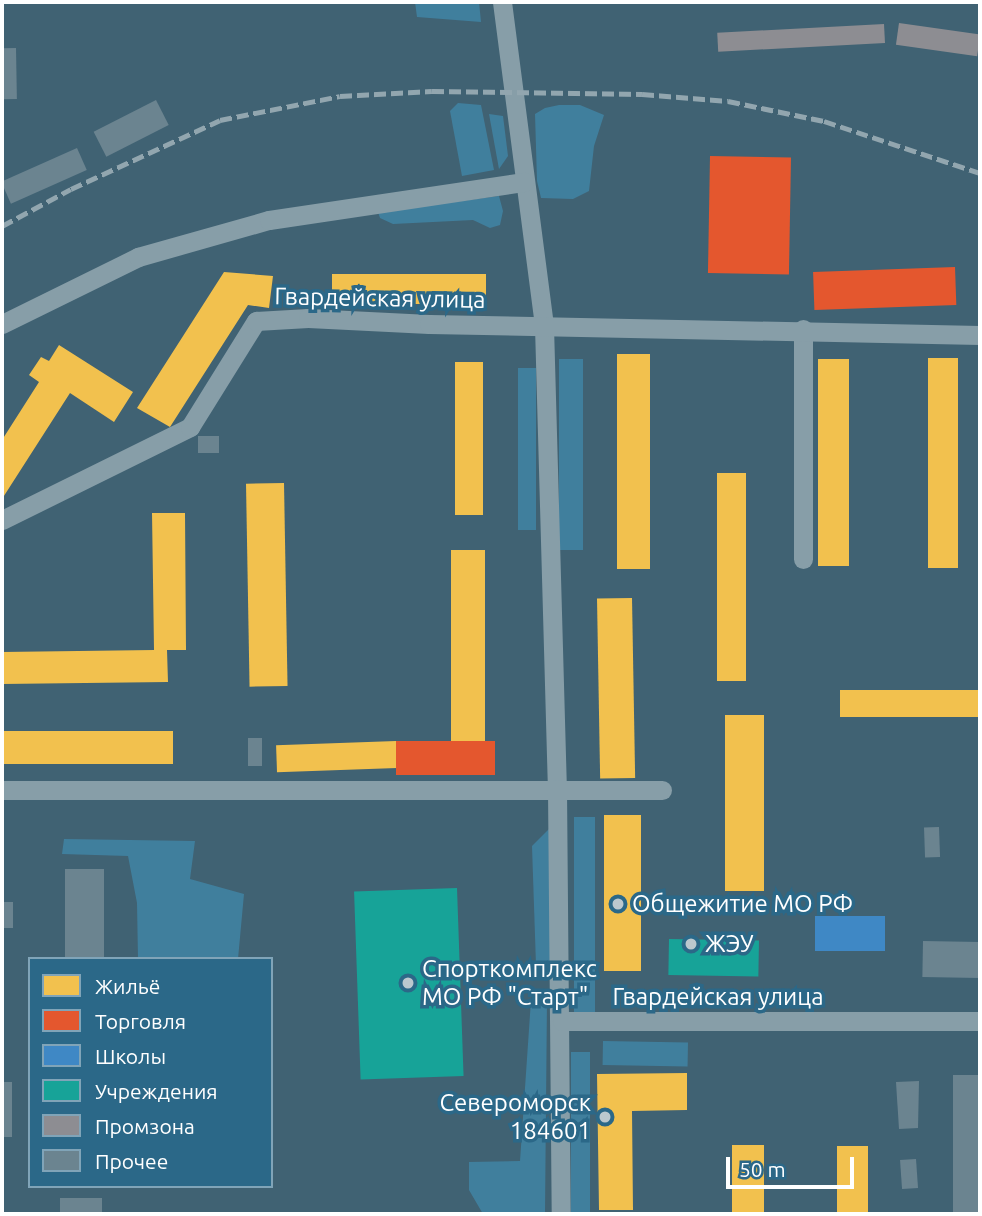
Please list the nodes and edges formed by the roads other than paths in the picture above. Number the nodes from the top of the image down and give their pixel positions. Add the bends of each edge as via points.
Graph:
1 (502, 2) edge
2 (524, 182) junction
3 (2, 324) edge
4 (544, 326) junction
5 (803, 329) junction
6 (980, 334) edge
7 (2, 520) edge
8 (803, 559) dead end
9 (558, 789) junction
10 (2, 790) edge
11 (662, 790) dead end
12 (562, 1021) junction
13 (980, 1021) edge
14 (561, 1214) edge

1 - 2 street
2 - 3 street via 269,220 138,257
2 - 4 street
4 - 5 street, Гвардейская улица
4 - 7 street, Гвардейская улица via 308,318 256,321 190,427
4 - 9 street
5 - 6 street, Гвардейская улица
5 - 8 street
9 - 10 street
9 - 11 street
9 - 12 street
12 - 13 street, Гвардейская улица
12 - 14 street

